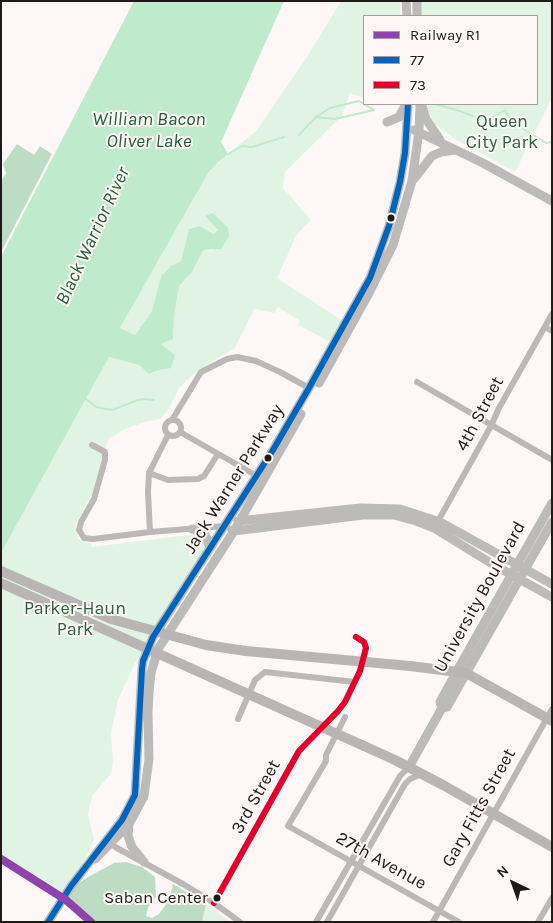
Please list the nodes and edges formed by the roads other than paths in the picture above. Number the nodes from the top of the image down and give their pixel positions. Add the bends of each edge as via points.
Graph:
1 (406, 1) edge
2 (417, 1) edge
3 (407, 15) edge
4 (417, 15) edge
5 (406, 105) edge
6 (407, 105) edge
7 (421, 105) edge
8 (421, 105) edge
9 (387, 122) dead end
10 (406, 129) junction
11 (419, 131) junction
12 (444, 144) junction
13 (455, 150) junction
14 (412, 181) junction
15 (552, 201) edge
16 (552, 314) edge
17 (545, 327) junction
18 (552, 330) edge
19 (417, 382) dead end
20 (309, 388) junction
21 (172, 420) junction
22 (491, 426) junction
23 (180, 432) junction
24 (168, 435) junction
25 (92, 445) dead end
26 (218, 454) junction
27 (552, 460) edge
28 (149, 473) junction
29 (257, 476) junction
30 (252, 499) junction
31 (552, 503) edge
32 (262, 517) junction
33 (241, 520) junction
34 (552, 522) edge
35 (436, 525) junction
36 (224, 526) junction
37 (192, 529) junction
38 (234, 531) junction
39 (150, 532) junction
40 (210, 548) junction
41 (521, 567) junction
42 (1, 570) edge
43 (515, 577) junction
44 (1, 583) edge
45 (552, 584) edge
46 (552, 597) edge
47 (356, 637) dead end
48 (461, 672) junction
49 (355, 682) junction
50 (550, 716) edge
51 (345, 717) dead end
52 (238, 719) dead end
53 (409, 766) junction
54 (422, 774) junction
55 (397, 781) junction
56 (405, 784) junction
57 (494, 813) junction
58 (129, 824) junction
59 (108, 842) junction
60 (552, 847) edge
61 (350, 861) junction
62 (144, 862) junction
63 (359, 866) junction
64 (552, 898) edge
65 (214, 903) junction
66 (439, 910) junction
67 (48, 922) edge
68 (240, 922) edge
69 (316, 922) edge
70 (327, 922) edge
71 (433, 922) edge
72 (459, 922) edge
73 (538, 922) edge

1 - 3 main road
2 - 4 main road
5 - 9 main road via 399,117
6 - 10 main road, Jack Warner Parkway
7 - 11 main road, Jack Warner Parkway
8 - 12 main road via 426,119
10 - 11 main road
10 - 20 main road, Jack Warner Parkway via 397,197 374,267
11 - 12 main road
11 - 14 main road, Jack Warner Parkway
12 - 13 main road
13 - 14 main road via 432,156
13 - 15 main road
14 - 30 main road, Jack Warner Parkway via 393,245 378,277
16 - 17 street, 4th Street
17 - 18 street
17 - 22 street, 4th Street
19 - 22 street
20 - 21 street via 256,361 237,357 228,359 201,372
20 - 29 main road, Jack Warner Parkway
21 - 23 street via 180,424
21 - 24 street via 165,425
22 - 27 street
22 - 35 street, 4th Street
23 - 24 street via 176,436
23 - 26 street
24 - 28 street
25 - 39 street via 105,452 105,460 94,499 81,522 79,530 84,538
26 - 28 street via 204,476 198,479 168,480
26 - 29 street
28 - 39 street
29 - 36 main road, Jack Warner Parkway
30 - 32 main road via 251,508
30 - 33 main road, Jack Warner Parkway
31 - 41 main road, University Boulevard
32 - 33 main road
32 - 35 main road via 382,508 412,512
33 - 36 main road
33 - 38 main road, Jack Warner Parkway
34 - 41 main road, University Boulevard
35 - 38 main road via 381,514
35 - 41 main road
35 - 43 main road
36 - 37 street
36 - 38 main road
36 - 40 main road, Jack Warner Parkway
37 - 39 street
37 - 40 main road via 204,533
38 - 58 main road, Jack Warner Parkway via 158,649 149,692 148,780 140,805
40 - 59 main road, Jack Warner Parkway via 153,637 143,661 135,795
41 - 43 main road, University Boulevard
41 - 45 main road
42 - 48 highway, bridge via 111,619 206,645
43 - 46 main road
43 - 48 main road, University Boulevard
44 - 53 highway, bridge
47 - 49 street, 3rd Street via 364,642 366,648
48 - 50 highway
48 - 53 main road, University Boulevard via 446,707 442,708
49 - 52 street via 265,672 255,680
49 - 65 street, 3rd Street via 338,711 299,751
50 - 57 street, Gary Fitts Street
51 - 61 street, 27th Avenue via 326,761 288,826
53 - 54 highway
53 - 55 street, University Boulevard
54 - 56 street
54 - 57 highway
55 - 56 street
55 - 61 street, University Boulevard
56 - 63 street
57 - 60 highway
57 - 66 street, Gary Fitts Street
58 - 59 main road, Jack Warner Parkway
58 - 62 main road via 128,836 132,847
59 - 62 street
59 - 67 main road, Jack Warner Parkway via 71,886
61 - 63 street, 27th Avenue
61 - 69 street, University Boulevard
62 - 65 street
63 - 66 street, 27th Avenue
63 - 70 street
64 - 73 street
65 - 68 street
66 - 71 street, Gary Fitts Street
66 - 72 street, 27th Avenue

